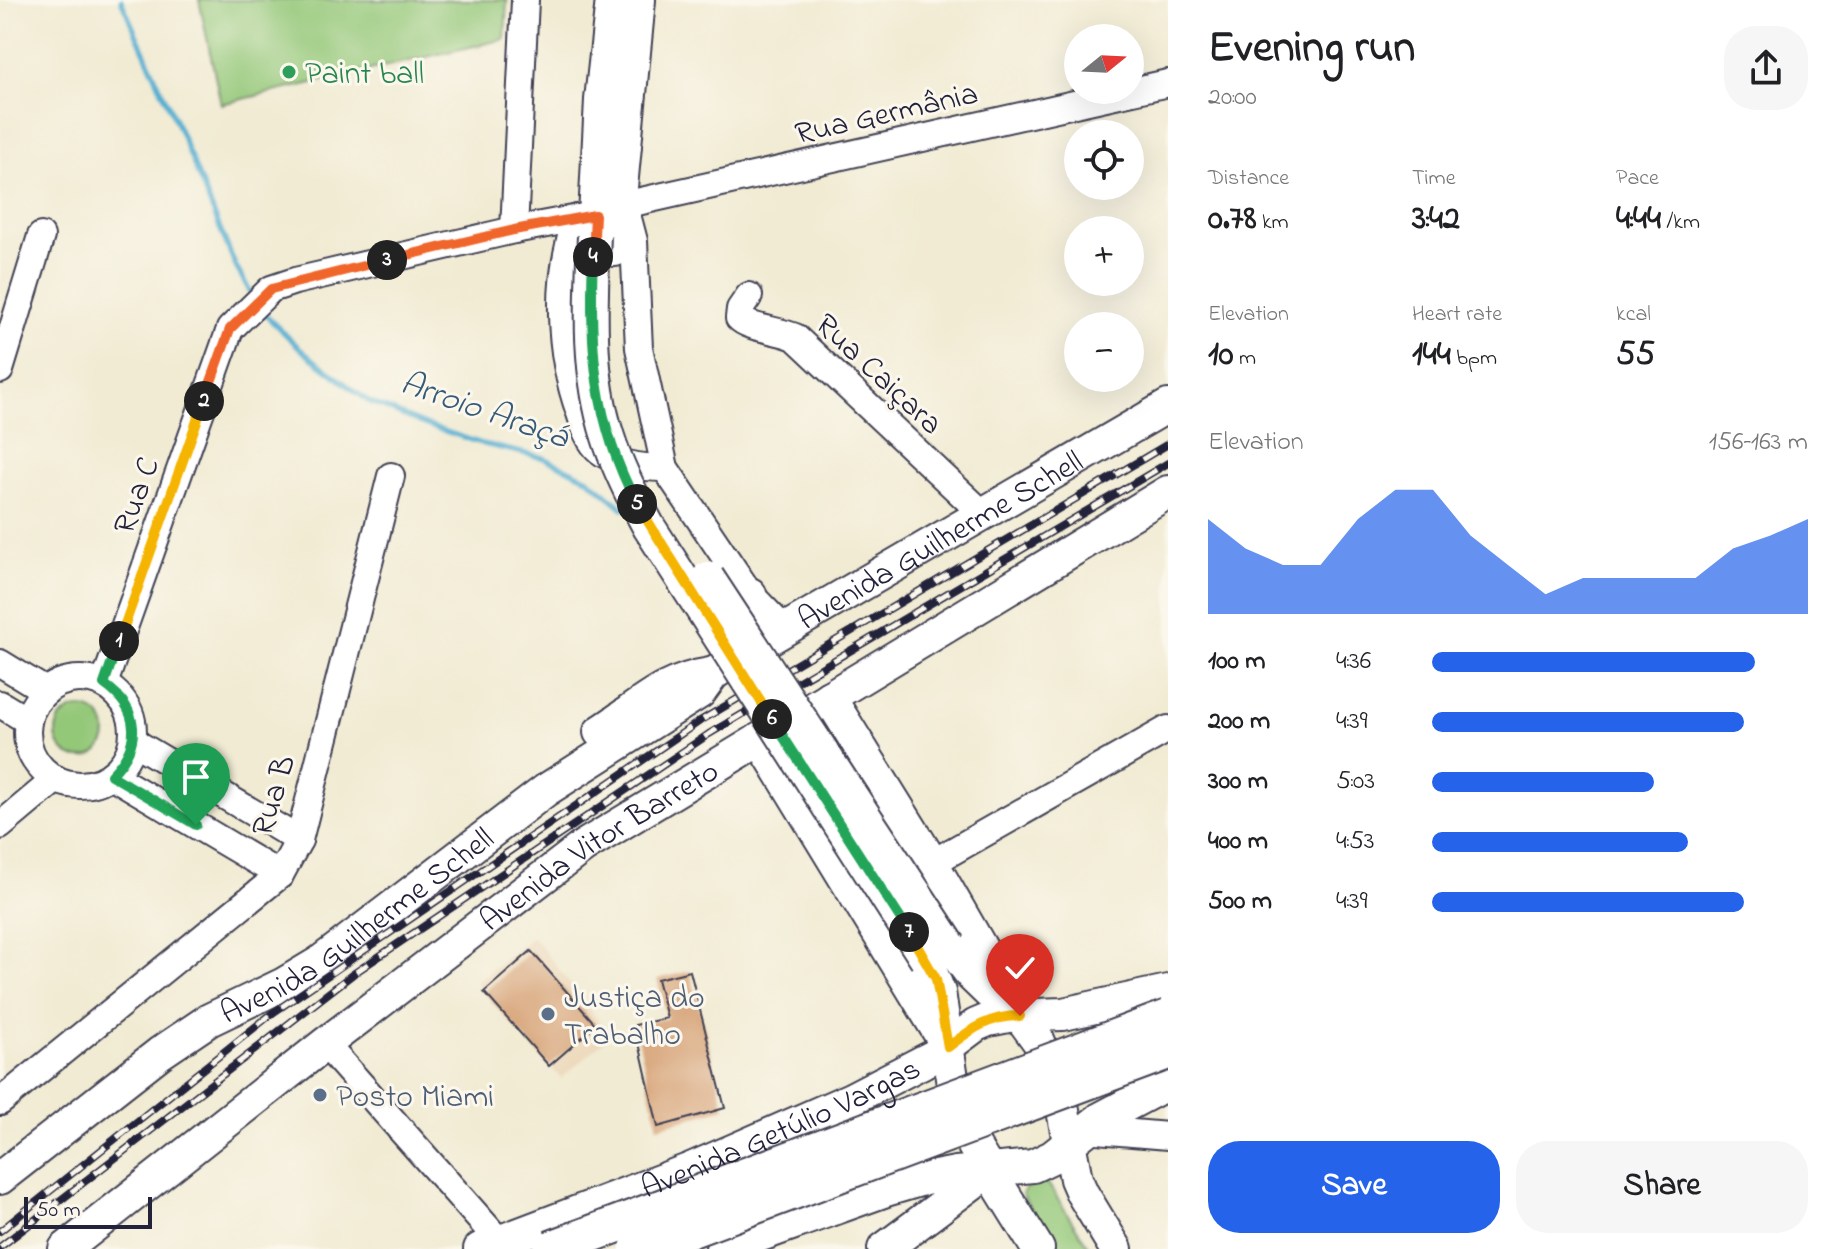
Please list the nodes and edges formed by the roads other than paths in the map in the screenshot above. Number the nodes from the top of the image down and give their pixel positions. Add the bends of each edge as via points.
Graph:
1 (525, 0) edge
2 (612, 0) edge
3 (639, 0) edge
4 (1168, 83) edge
5 (600, 225) junction
6 (514, 230) junction
7 (41, 236) dead end
8 (749, 296) dead end
9 (235, 325) joint
10 (0, 370) edge
11 (1168, 406) edge
12 (665, 468) junction
13 (391, 476) dead end
14 (1168, 492) edge
15 (983, 514) junction
16 (750, 594) junction
17 (784, 629) junction
18 (748, 651) junction
19 (0, 663) edge
20 (104, 684) junction
21 (46, 691) junction
22 (829, 697) junction
23 (0, 704) edge
24 (28, 721) junction
25 (624, 728) junction
26 (1168, 729) edge
27 (760, 739) junction
28 (134, 742) junction
29 (111, 775) junction
30 (56, 779) junction
31 (0, 826) edge
32 (299, 840) junction
33 (932, 863) junction
34 (280, 875) junction
35 (938, 952) junction
36 (1168, 991) edge
37 (1130, 1001) junction
38 (1020, 1016) junction
39 (1168, 1018) edge
40 (325, 1044) junction
41 (948, 1047) junction
42 (1168, 1051) edge
43 (1159, 1087) edge
44 (851, 1099) junction
45 (0, 1102) edge
46 (1168, 1130) edge
47 (1077, 1136) junction
48 (1168, 1136) edge
49 (0, 1152) edge
50 (990, 1170) junction
51 (0, 1178) edge
52 (886, 1190) junction
53 (490, 1245) edge
54 (65, 1249) edge
55 (551, 1249) edge
56 (638, 1249) edge
57 (722, 1249) edge
58 (884, 1249) edge
59 (1038, 1249) edge
60 (1116, 1249) edge

1 - 6 street
2 - 5 main road via 601,100
3 - 5 main road via 628,95
4 - 5 street, Rua Germânia
5 - 6 street, Rua Germânia
5 - 12 street via 629,222 639,348
5 - 12 street via 566,252 565,365 587,433 598,450 620,462
5 - 35 main road, bridge via 617,388 642,472
6 - 9 street, Rua Germânia via 271,289
7 - 10 street
8 - 15 street, Rua Caiçara via 740,309 745,325 795,337
9 - 20 street, Rua C
11 - 15 main road, Avenida Guilherme Schell
12 - 16 street
13 - 32 street, Rua B
14 - 22 main road, Avenida Vitor Barreto
15 - 17 main road, Avenida Guilherme Schell
16 - 17 street
16 - 18 main road
17 - 18 main road, Avenida Guilherme Schell
18 - 25 main road, Avenida Guilherme Schell via 713,674 644,698
19 - 21 street
20 - 21 street via 74,679
20 - 28 street via 126,704
21 - 24 street
22 - 27 main road, Avenida Vitor Barreto
22 - 33 main road
23 - 24 street
24 - 30 street via 32,755
25 - 49 main road, Avenida Guilherme Schell via 536,773 307,949 201,1002 149,1036
25 - 51 main road, Avenida Guilherme Schell via 319,963 209,1020 160,1053
26 - 33 street
27 - 40 main road, Avenida Vitor Barreto via 584,846
27 - 41 main road
28 - 29 street
28 - 32 street
29 - 30 street via 85,785
29 - 34 street
30 - 31 street
32 - 34 street, Rua B
33 - 38 main road
34 - 45 street, Rua B
35 - 38 main road
35 - 41 main road
36 - 37 main road, Avenida Getúlio Vargas
37 - 38 main road, Avenida Getúlio Vargas
37 - 43 main road via 1095,1031 1094,1064 1105,1079 1121,1087
38 - 41 main road, Avenida Getúlio Vargas via 976,1025
38 - 47 main road via 1050,1065
39 - 55 highway, bridge
40 - 53 street
40 - 54 main road, Avenida Vitor Barreto
41 - 44 main road, Avenida Getúlio Vargas
41 - 50 main road via 963,1122
42 - 56 highway, bridge
43 - 46 street via 1151,1105
43 - 47 main road
44 - 52 main road via 888,1101 912,1121 916,1154
44 - 53 main road, Avenida Getúlio Vargas via 691,1169
47 - 48 street
47 - 50 main road via 1033,1166
47 - 60 main road via 1082,1193
50 - 52 main road via 942,1175
50 - 58 main road
50 - 59 main road
52 - 57 main road

